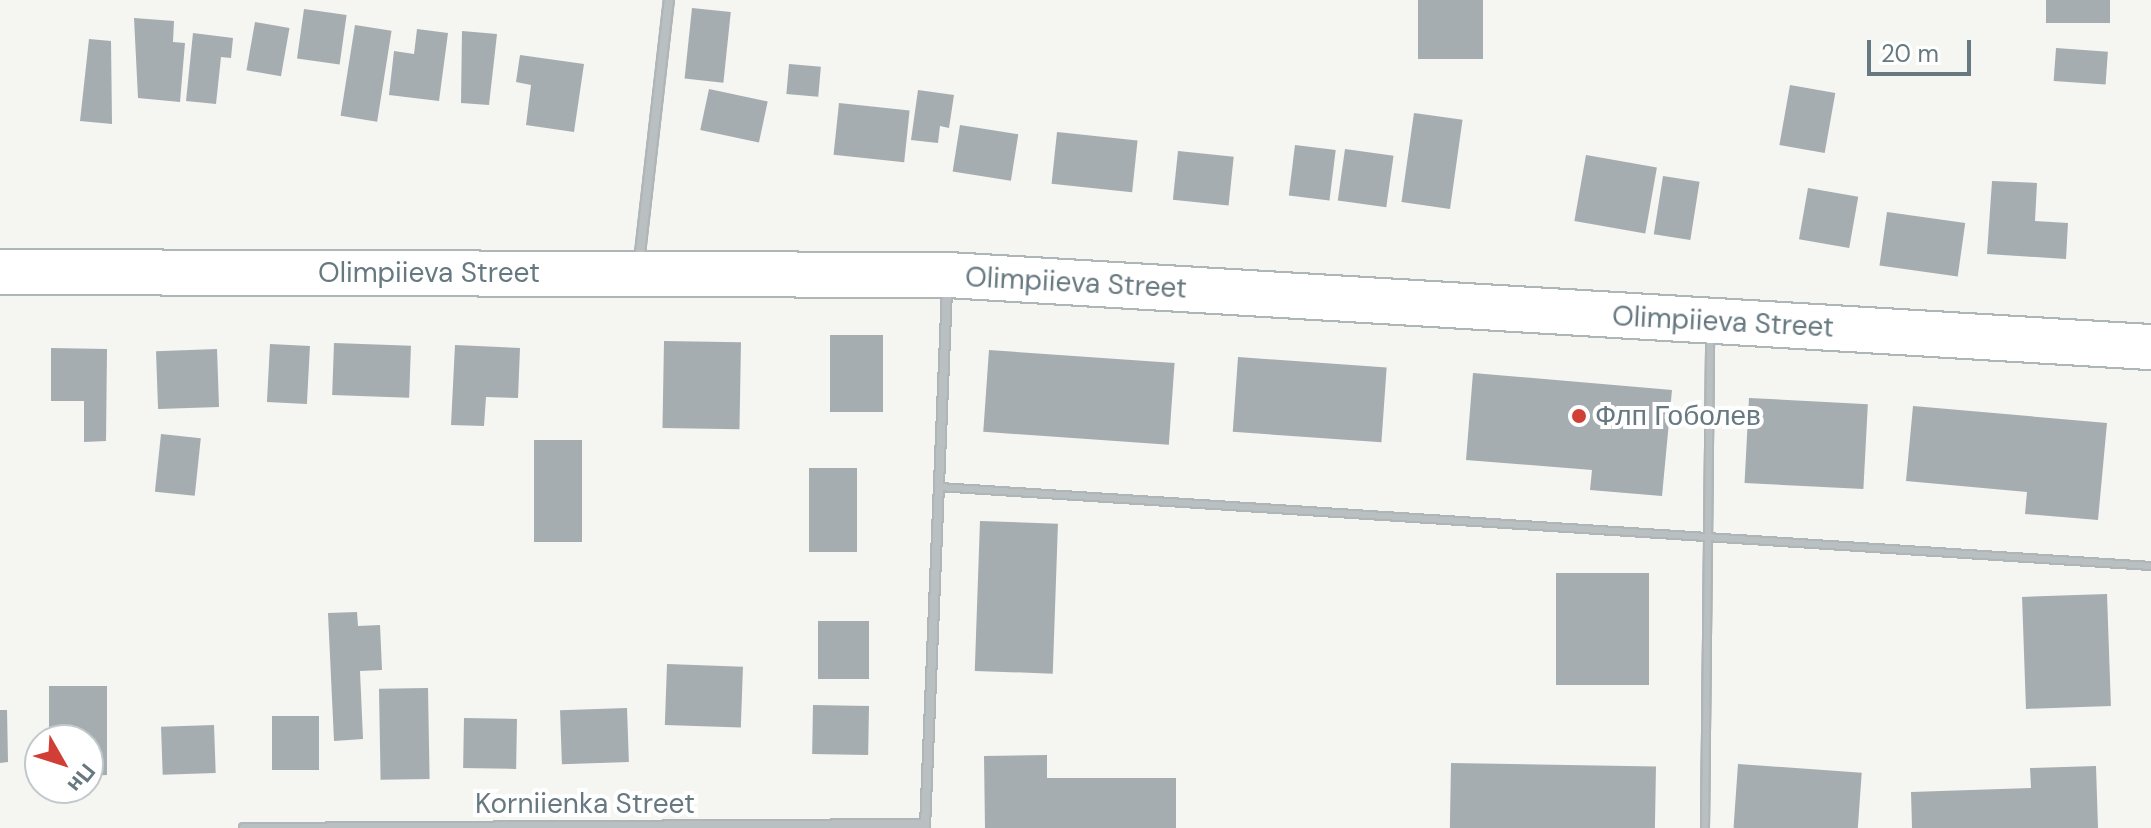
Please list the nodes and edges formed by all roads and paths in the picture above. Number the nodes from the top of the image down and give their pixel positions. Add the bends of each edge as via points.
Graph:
1 (669, 0) edge
2 (0, 272) edge
3 (638, 274) junction
4 (948, 275) junction
5 (1710, 321) junction
6 (2151, 347) edge
7 (939, 487) junction
8 (1708, 539) junction
9 (2151, 566) edge
10 (925, 826) edge
11 (244, 828) edge
12 (1705, 828) edge

1 - 3 street
2 - 3 main road, Olimpiieva Street
3 - 4 main road, Olimpiieva Street
4 - 5 main road, Olimpiieva Street
4 - 7 street
5 - 6 main road, Olimpiieva Street
5 - 8 lane
7 - 8 lane
7 - 10 street
8 - 9 lane
8 - 12 lane
10 - 11 street, Korniienka Street

